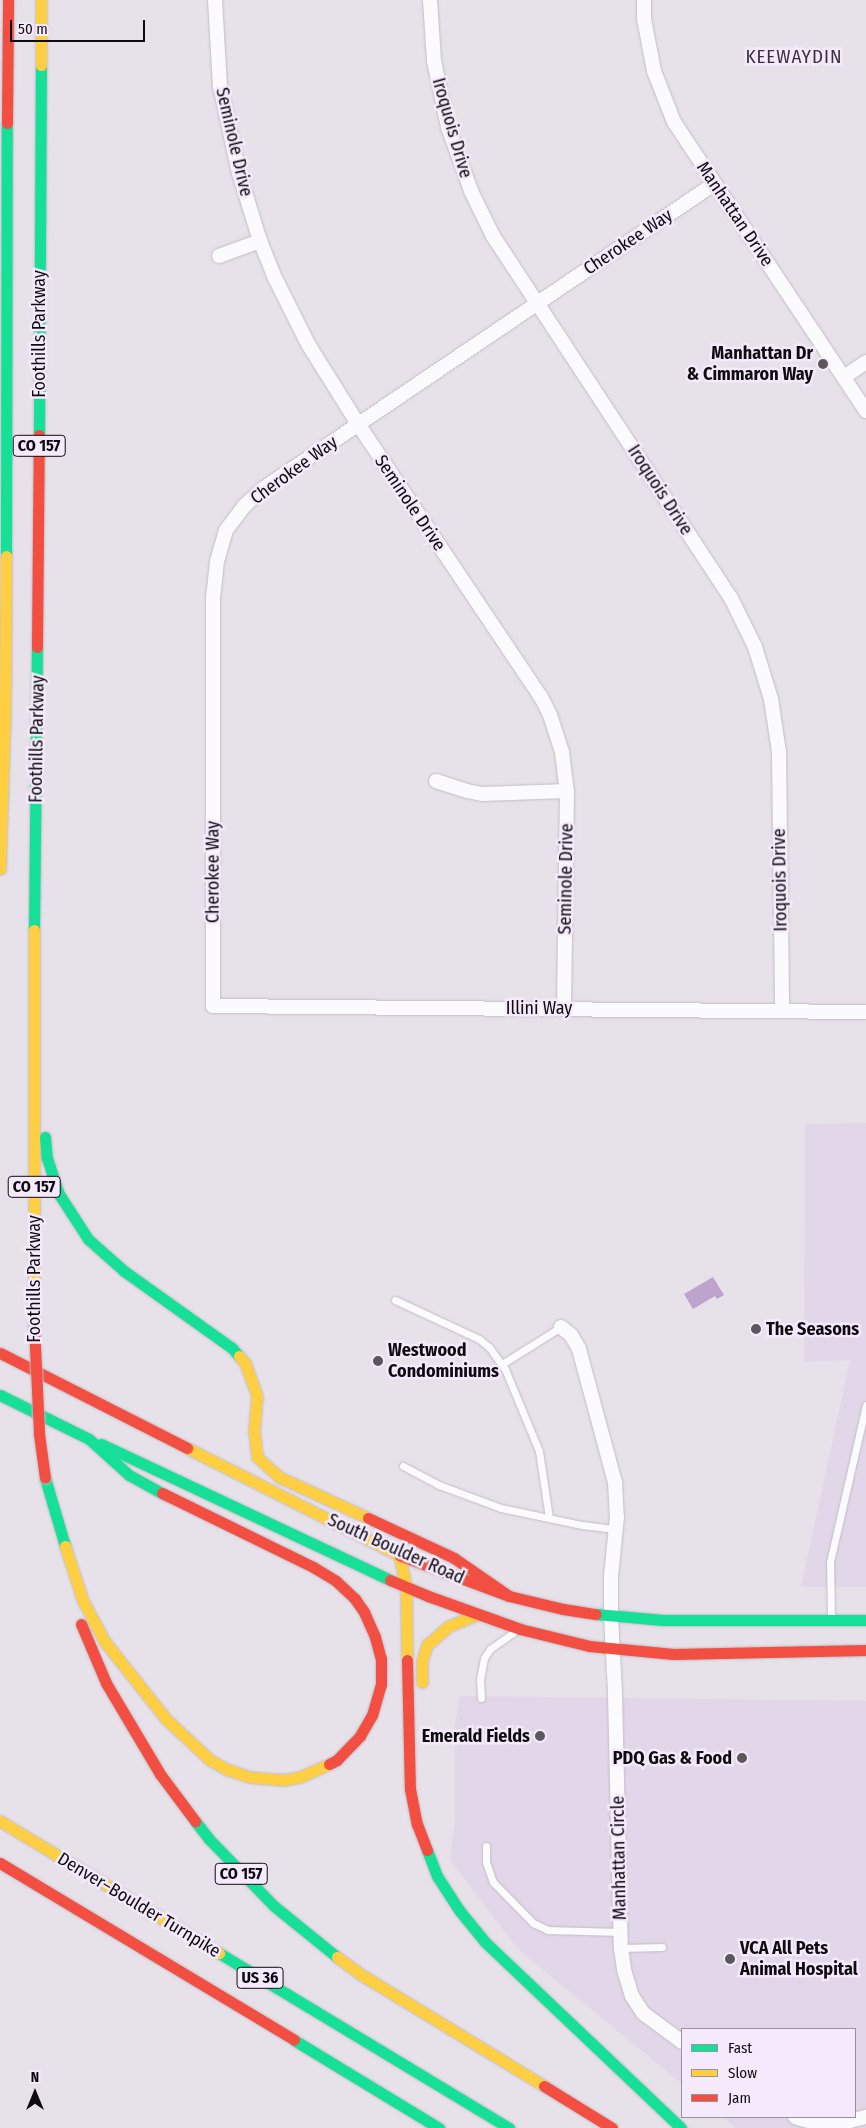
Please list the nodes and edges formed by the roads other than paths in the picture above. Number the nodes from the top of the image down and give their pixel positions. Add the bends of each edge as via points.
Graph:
1 (8, 0) edge
2 (41, 0) edge
3 (215, 0) edge
4 (430, 0) edge
5 (644, 0) edge
6 (714, 184) junction
7 (260, 241) junction
8 (219, 256) dead end
9 (537, 304) junction
10 (866, 362) edge
11 (844, 377) junction
12 (866, 411) edge
13 (358, 424) junction
14 (436, 781) dead end
15 (567, 791) junction
16 (3, 807) junction
17 (0, 822) edge
18 (0, 869) edge
19 (213, 1006) joint
20 (564, 1008) junction
21 (782, 1010) junction
22 (866, 1012) edge
23 (34, 1049) junction
24 (395, 1300) dead end
25 (561, 1327) joint
26 (0, 1353) edge
27 (502, 1364) junction
28 (0, 1395) edge
29 (866, 1405) edge
30 (89, 1439) junction
31 (403, 1466) dead end
32 (46, 1478) junction
33 (549, 1518) junction
34 (617, 1529) junction
35 (399, 1555) junction
36 (406, 1586) junction
37 (509, 1596) junction
38 (479, 1614) junction
39 (611, 1616) junction
40 (831, 1620) junction
41 (866, 1620) edge
42 (520, 1629) junction
43 (614, 1650) junction
44 (866, 1650) edge
45 (422, 1696) dead end
46 (481, 1698) dead end
47 (421, 1721) dead end
48 (408, 1765) junction
49 (3, 1823) edge
50 (486, 1846) dead end
51 (0, 1863) edge
52 (621, 1932) junction
53 (662, 1947) dead end
54 (621, 1948) junction
55 (681, 2041) edge
56 (866, 2117) edge
57 (798, 2118) edge
58 (439, 2128) edge
59 (510, 2128) edge
60 (612, 2128) edge
61 (681, 2128) edge

1 - 16 main road, Foothills Parkway / CO 157
2 - 23 main road, Foothills Parkway / CO 157
3 - 7 street, Seminole Drive via 220,86 239,173
4 - 9 street, Iroquois Drive via 434,61 448,127 467,182 493,236
5 - 6 street, Manhattan Drive via 644,19 654,72 674,122
6 - 9 street, Cherokee Way
6 - 11 street, Manhattan Drive
7 - 8 street
7 - 13 street, Seminole Drive via 308,344
9 - 13 street, Cherokee Way
9 - 21 street, Iroquois Drive via 731,598 755,647 771,699 779,752
10 - 11 street
11 - 12 street, Manhattan Drive
13 - 15 street, Seminole Drive via 541,697 562,752
13 - 19 street, Cherokee Way via 264,488 246,505 226,530 217,561 213,598
14 - 15 street via 483,794
15 - 20 street, Seminole Drive
16 - 17 main road
16 - 18 main road, CO 157
19 - 20 street, Illini Way
20 - 21 street, Illini Way
21 - 22 street, Illini Way
23 - 32 main road, Foothills Parkway / CO 157, bridge via 34,1326 40,1434
23 - 37 main road via 45,1092 47,1158 59,1194 88,1239 105,1256 232,1348 245,1363 258,1396 254,1443 258,1457 279,1477 454,1558
24 - 27 lane via 479,1339
25 - 27 lane
25 - 34 street, Manhattan Circle via 571,1335 581,1358 615,1482
26 - 35 main road, South Boulder Road
27 - 33 lane via 539,1451
28 - 30 main road, South Boulder Road
29 - 40 lane via 830,1562
30 - 32 main road via 129,1475 313,1567 336,1581 355,1599 375,1637 381,1659 381,1684 372,1715 349,1749 323,1768 300,1777 266,1780 226,1769 187,1740 166,1719 105,1642 83,1601
30 - 36 main road, South Boulder Road
31 - 33 lane via 439,1485 501,1508
32 - 60 main road, CO 157 via 62,1574 91,1650 122,1713 160,1774 209,1839 274,1906 335,1956
33 - 34 lane
34 - 39 street, Manhattan Circle via 611,1576
35 - 36 main road
35 - 37 main road, South Boulder Road
36 - 38 main road, South Boulder Road
36 - 48 main road
37 - 39 main road, South Boulder Road
38 - 42 main road, South Boulder Road
38 - 45 main road via 449,1626 427,1645 422,1662
39 - 40 main road, South Boulder Road via 663,1620
39 - 43 street, Manhattan Circle
40 - 41 main road, South Boulder Road
42 - 43 main road, South Boulder Road
42 - 46 lane via 504,1637 487,1654 480,1678
43 - 44 main road, South Boulder Road via 674,1654
43 - 52 street, Manhattan Circle
47 - 48 main road
48 - 61 main road via 417,1824 437,1876 459,1910 485,1942
49 - 59 main road, Denver–Boulder Turnpike / US 36
50 - 52 lane via 486,1862 493,1882 533,1923 548,1930
51 - 58 main road, Denver–Boulder Turnpike / US 36
52 - 54 street, Manhattan Circle
53 - 54 lane
54 - 55 street, Manhattan Circle via 632,1996 643,2013
56 - 57 street via 838,2124

